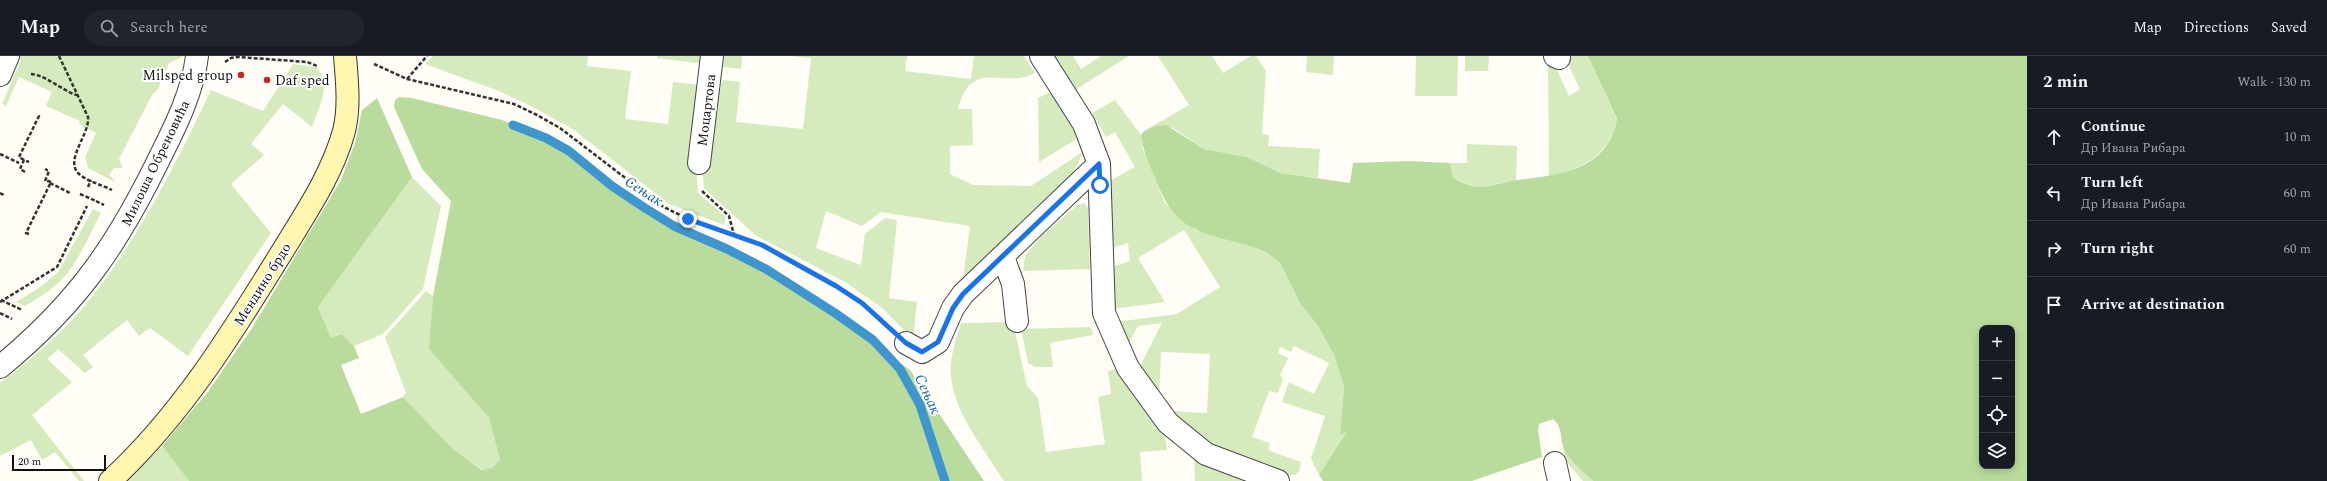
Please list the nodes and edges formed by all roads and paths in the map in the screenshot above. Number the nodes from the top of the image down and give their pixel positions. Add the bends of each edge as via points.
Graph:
1 (8, 56) edge
2 (60, 56) edge
3 (197, 56) edge
4 (345, 56) edge
5 (427, 56) edge
6 (712, 56) edge
7 (1041, 56) edge
8 (368, 61) dead end
9 (224, 63) dead end
10 (320, 68) dead end
11 (27, 74) dead end
12 (0, 75) edge
13 (407, 79) junction
14 (79, 95) junction
15 (37, 115) dead end
16 (0, 154) edge
17 (24, 160) junction
18 (29, 162) dead end
19 (19, 163) dead end
20 (699, 163) dead end
21 (1099, 164) junction
22 (45, 169) dead end
23 (25, 172) dead end
24 (40, 179) dead end
25 (45, 180) junction
26 (91, 180) junction
27 (88, 187) dead end
28 (113, 190) dead end
29 (700, 190) dead end
30 (0, 193) edge
31 (70, 193) dead end
32 (80, 194) dead end
33 (4, 195) dead end
34 (103, 205) dead end
35 (87, 206) dead end
36 (29, 234) dead end
37 (734, 235) junction
38 (1003, 257) junction
39 (1, 301) edge
40 (26, 312) dead end
41 (1017, 322) dead end
42 (906, 343) joint
43 (0, 367) edge
44 (110, 481) edge
45 (1278, 481) edge

1 - 12 street
2 - 14 path
3 - 43 street, Милоша Обреновића via 189,89 174,128 120,234 81,290 36,336
4 - 44 street, Мендино брдо via 348,110 330,170 220,349 155,434
5 - 13 path
6 - 20 street, Моцартова
7 - 21 street via 1084,124
8 - 13 path
9 - 10 path via 235,57 308,62
11 - 14 path via 39,75 53,81 72,95
13 - 37 path via 514,104 560,128 662,206 688,219
14 - 26 path via 89,122 74,157 74,166 78,172
15 - 17 path via 38,122 20,153 19,157
16 - 19 path
17 - 18 path
17 - 23 path via 20,170
21 - 38 street
21 - 45 street via 1104,313 1128,368 1168,423 1206,454
22 - 25 path via 49,171
24 - 25 path
25 - 31 path
25 - 36 path via 51,182 50,186 28,228 26,233
26 - 27 path
26 - 28 path
29 - 37 path via 729,216
30 - 33 path
32 - 34 path, bridge
35 - 39 path via 57,266
37 - 42 path via 762,245 836,286 862,303
38 - 41 street via 1013,284
38 - 42 street via 963,294 953,308 938,342 922,352
39 - 40 path

